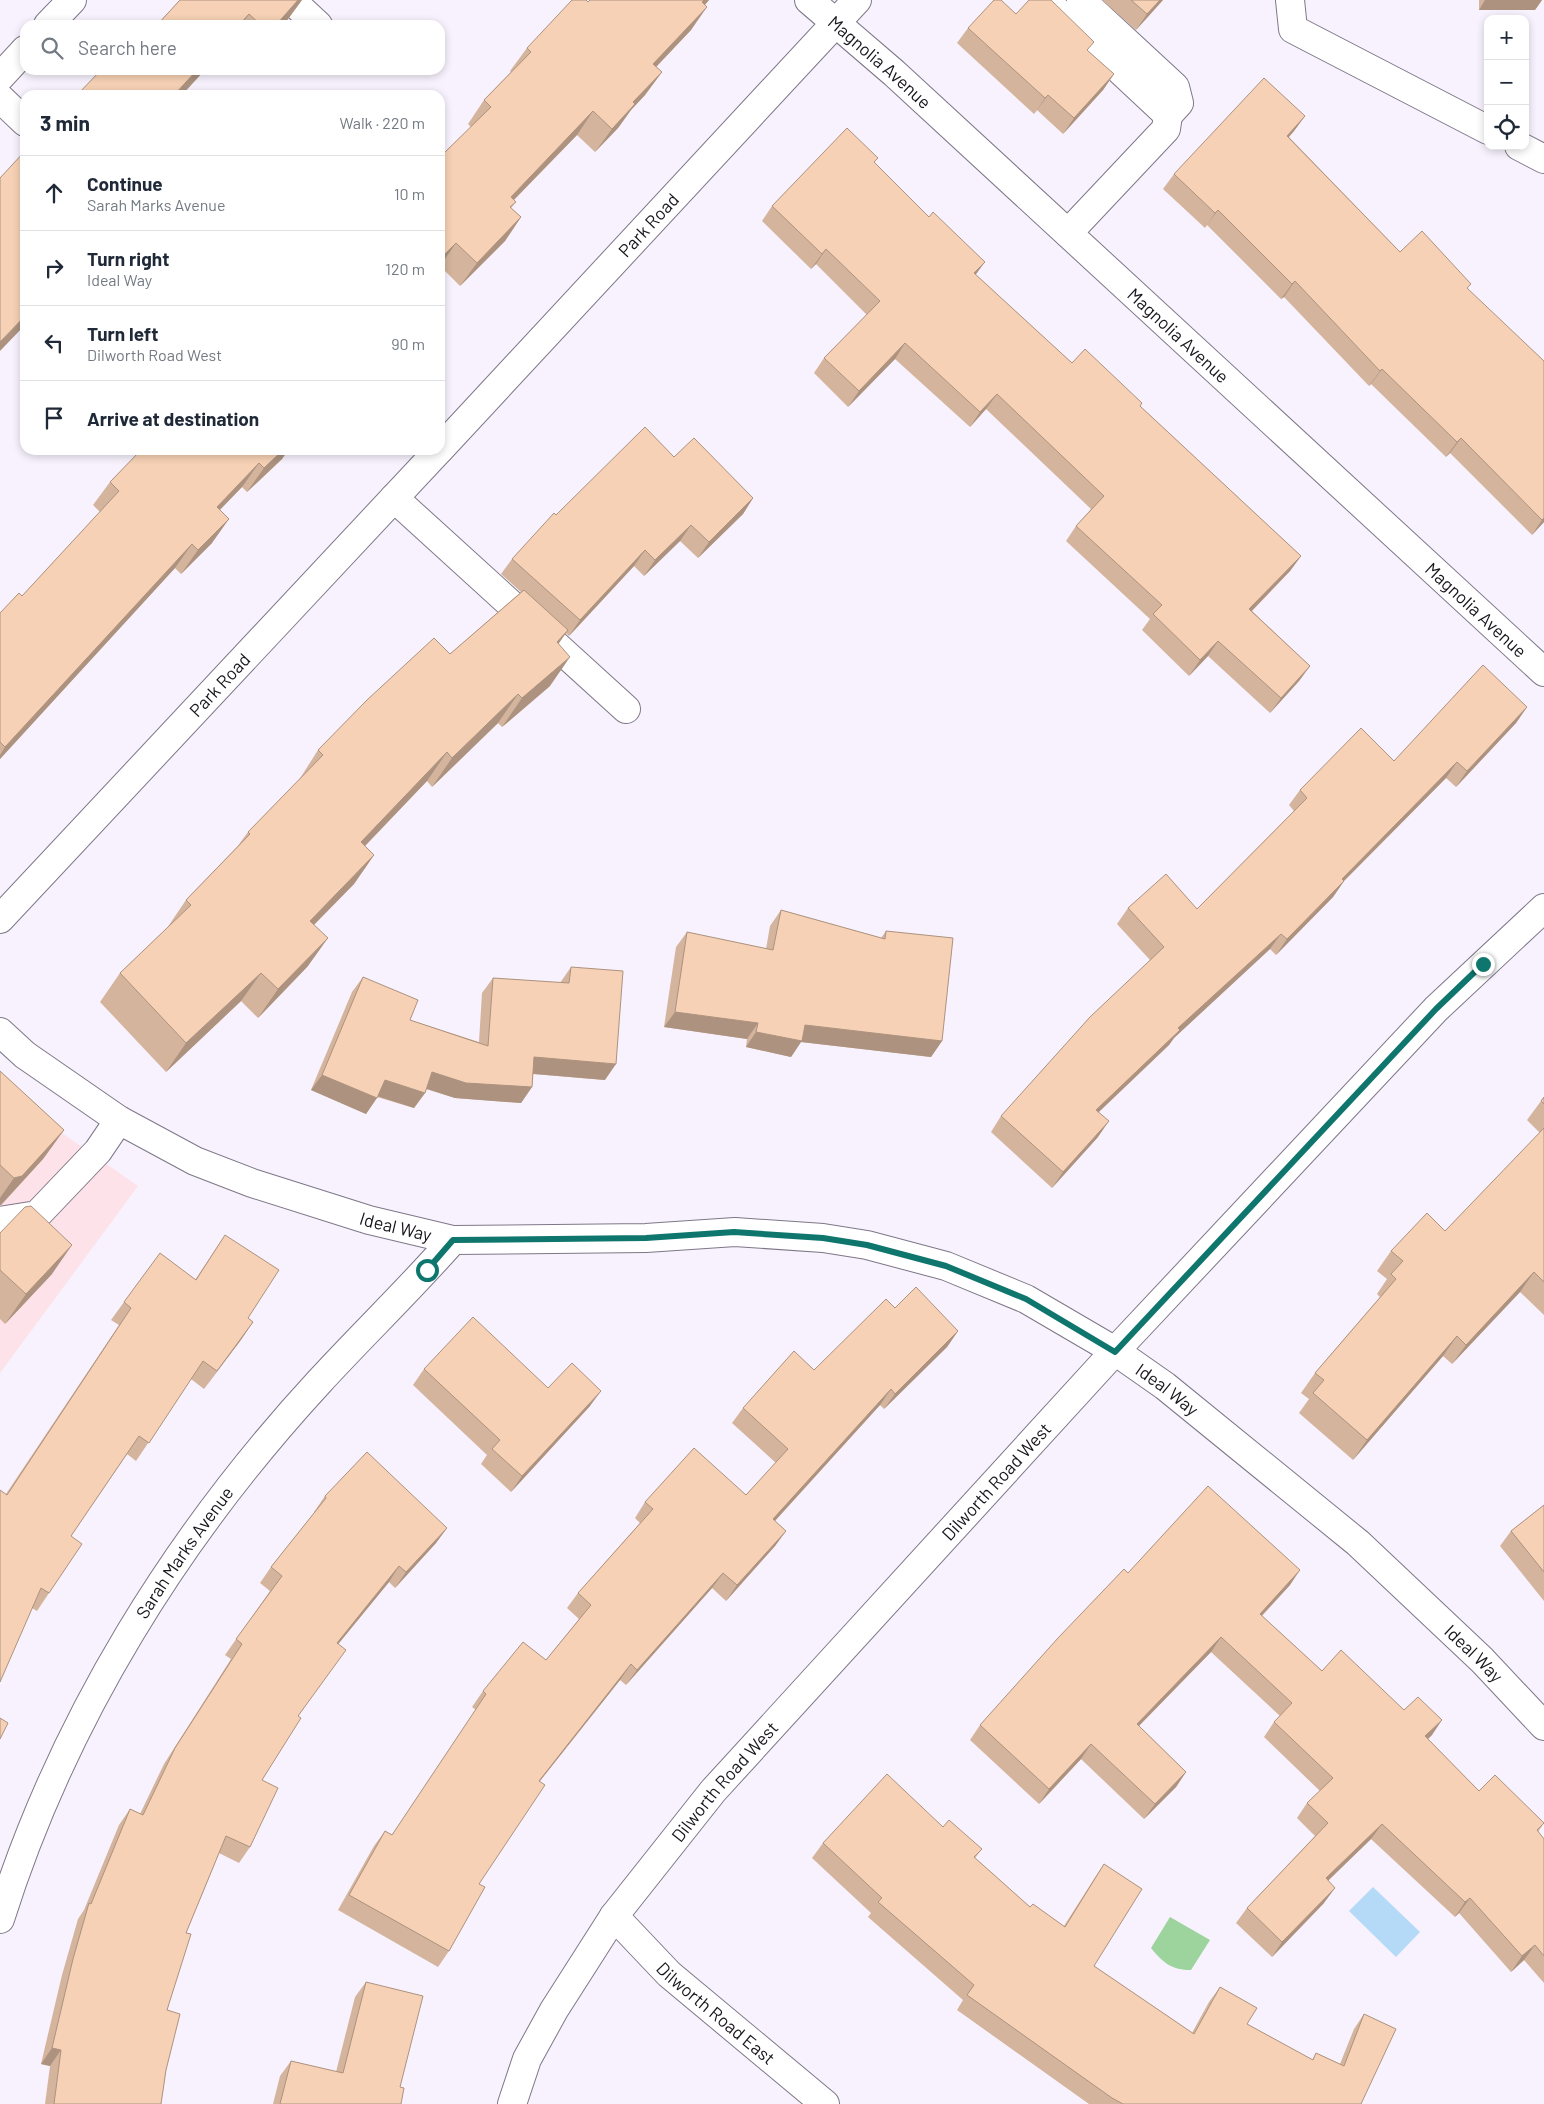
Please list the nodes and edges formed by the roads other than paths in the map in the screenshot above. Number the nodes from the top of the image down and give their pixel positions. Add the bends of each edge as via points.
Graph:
1 (72, 0) edge
2 (291, 0) edge
3 (809, 0) edge
4 (857, 0) edge
5 (1045, 0) edge
6 (1081, 0) edge
7 (1290, 0) edge
8 (53, 20) edge
9 (313, 20) edge
10 (835, 23) junction
11 (20, 55) edge
12 (0, 77) edge
13 (0, 98) edge
14 (1168, 115) junction
15 (20, 117) edge
16 (1484, 128) edge
17 (1527, 150) edge
18 (1544, 159) edge
19 (1068, 234) junction
20 (445, 445) edge
21 (435, 455) edge
22 (394, 498) junction
23 (1544, 672) edge
24 (626, 710) dead end
25 (1544, 908) edge
26 (0, 919) edge
27 (0, 1032) edge
28 (119, 1120) junction
29 (0, 1221) edge
30 (453, 1240) junction
31 (1115, 1352) junction
32 (1544, 1726) edge
33 (614, 1916) junction
34 (0, 1919) edge
35 (512, 2104) edge
36 (825, 2104) edge

1 - 8 street
2 - 9 street
3 - 10 street, Magnolia Avenue
4 - 10 street, Park Road
5 - 14 street
6 - 14 street via 1175,87 1179,103
7 - 16 street via 1293,29
10 - 19 street, Magnolia Avenue via 894,73
10 - 20 street, Park Road
11 - 12 street
13 - 15 street
14 - 19 street via 1166,129
17 - 18 street
19 - 23 street, Magnolia Avenue
21 - 22 street, Park Road
22 - 24 street
22 - 26 street, Park Road
25 - 31 street, Dilworth Road West via 1436,1009
27 - 28 street, Ideal Way via 25,1055
28 - 29 street via 98,1151 37,1215
28 - 30 street, Ideal Way via 195,1161 252,1183 370,1220
30 - 31 street, Ideal Way via 646,1238 734,1232 823,1238 867,1245 946,1266 1026,1299
30 - 34 street, Sarah Marks Avenue via 410,1289 318,1382 231,1485 190,1540 120,1649 67,1750 17,1866
31 - 32 street, Ideal Way via 1165,1386 1358,1543 1482,1660
31 - 33 street, Dilworth Road West via 713,1791
33 - 35 street, Dilworth Road West via 554,2010 527,2060
33 - 36 street, Dilworth Road East via 669,1974

